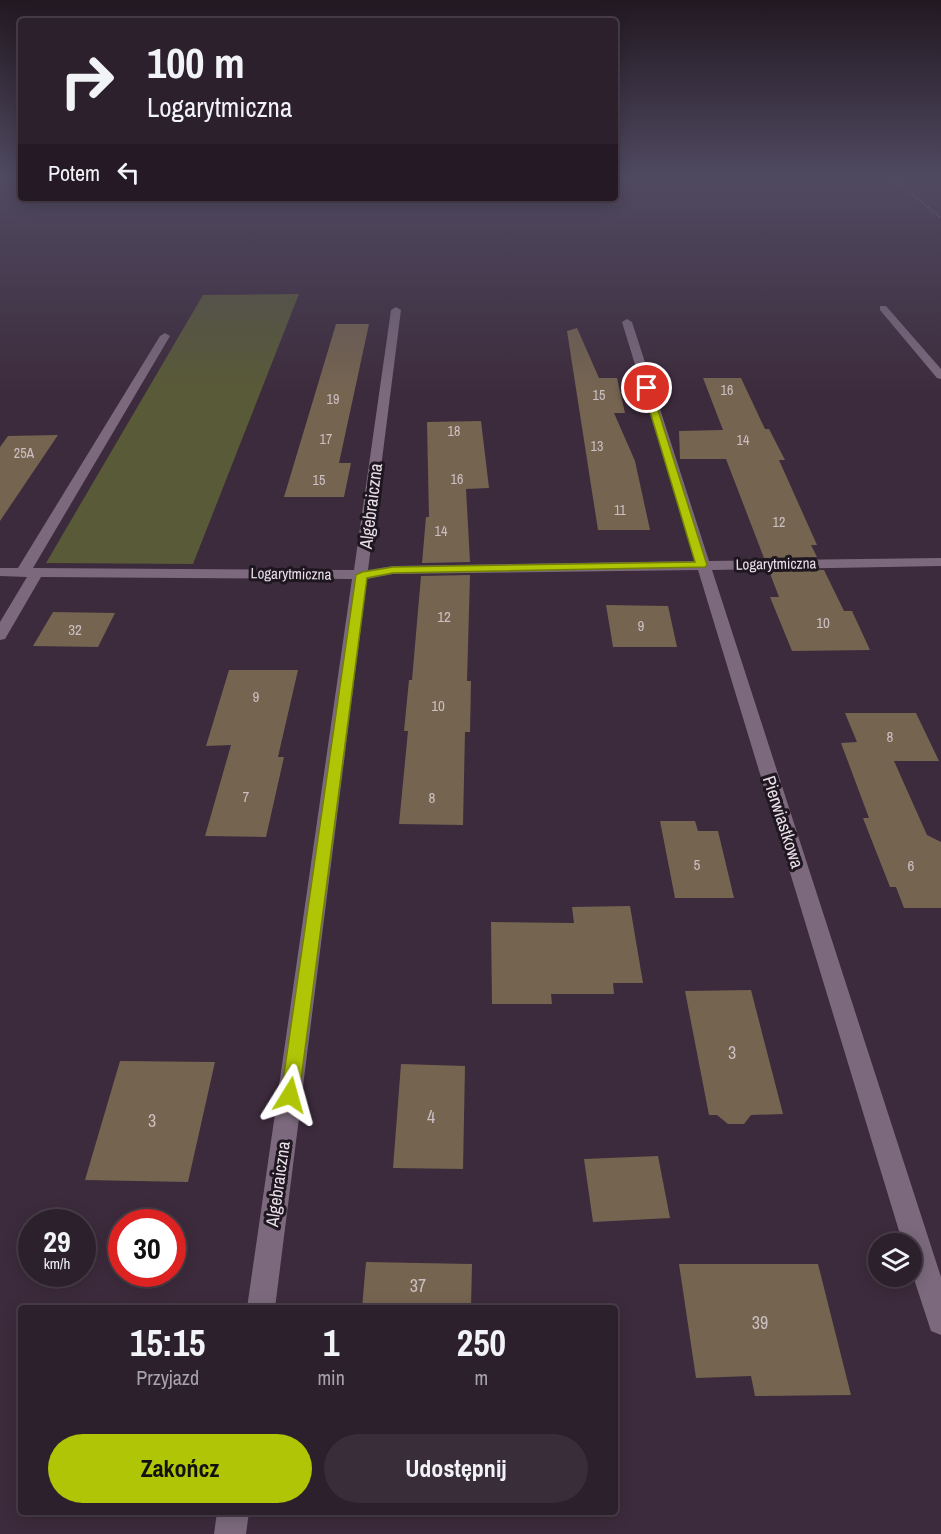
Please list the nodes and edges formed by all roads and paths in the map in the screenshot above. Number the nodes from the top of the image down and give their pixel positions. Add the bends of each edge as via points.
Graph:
1 (883, 308) dead end
2 (396, 310) dead end
3 (627, 322) dead end
4 (165, 336) dead end
5 (941, 376) edge
6 (941, 562) edge
7 (702, 565) junction
8 (0, 572) edge
9 (30, 572) junction
10 (362, 575) junction
11 (0, 635) edge
12 (261, 1305) edge
13 (941, 1321) edge
14 (233, 1515) edge
15 (230, 1534) edge

1 - 5 street
2 - 10 street, Algebraiczna
3 - 7 street, Pierwiastkowa
4 - 9 street
6 - 7 street, Logarytmiczna
7 - 10 street, Logarytmiczna via 393,570
7 - 13 street, Pierwiastkowa
8 - 9 street, Logarytmiczna
9 - 10 street, Logarytmiczna
9 - 11 street
10 - 12 street, Algebraiczna
14 - 15 street

